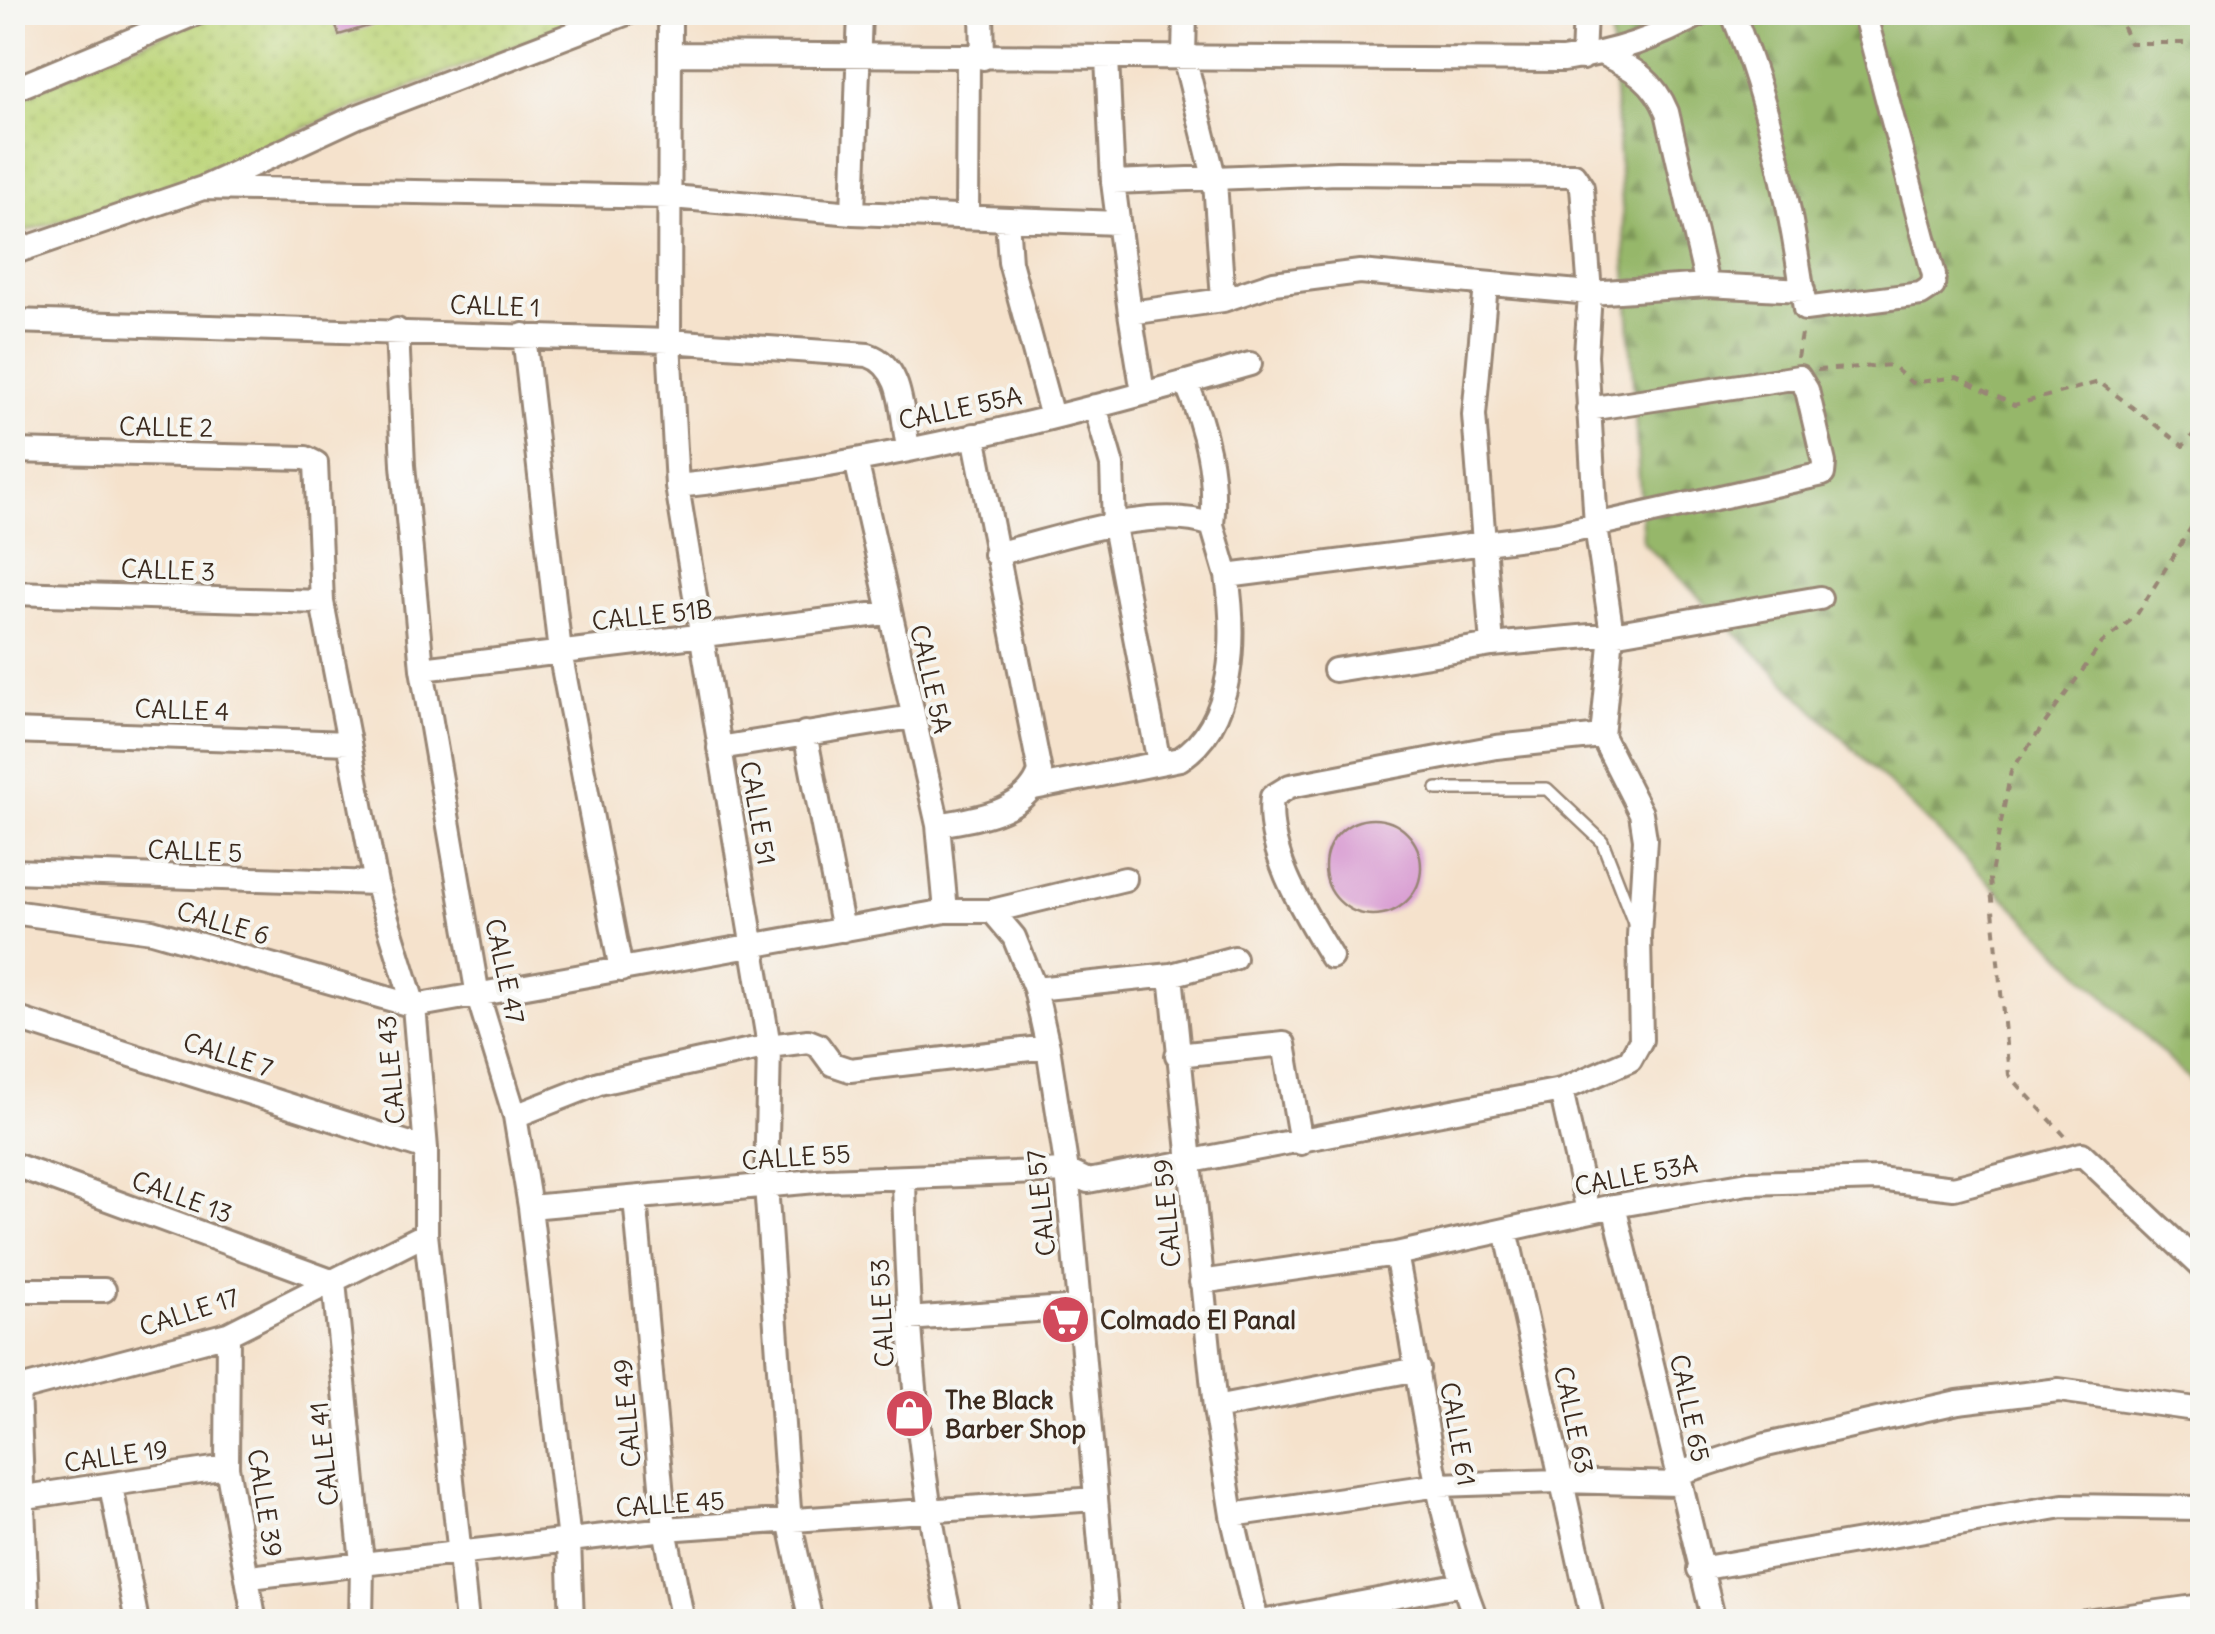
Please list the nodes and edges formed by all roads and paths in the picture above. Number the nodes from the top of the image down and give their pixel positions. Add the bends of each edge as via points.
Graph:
1 (198, 12) edge
2 (630, 12) edge
3 (670, 12) edge
4 (860, 12) edge
5 (982, 12) edge
6 (1185, 12) edge
7 (1585, 12) edge
8 (1704, 12) edge
9 (1732, 12) edge
10 (1864, 12) edge
11 (2116, 12) edge
12 (2202, 38) edge
13 (672, 54) junction
14 (860, 56) junction
15 (1184, 56) junction
16 (1594, 57) junction
17 (975, 58) junction
18 (1107, 58) junction
19 (12, 90) edge
20 (1215, 181) junction
21 (1113, 182) junction
22 (202, 188) junction
23 (672, 198) junction
24 (853, 213) junction
25 (968, 217) junction
26 (1007, 220) junction
27 (1118, 223) junction
28 (12, 252) edge
29 (1486, 285) junction
30 (1707, 285) junction
31 (1590, 293) junction
32 (1224, 300) junction
33 (1804, 300) junction
34 (1130, 314) junction
35 (12, 320) edge
36 (396, 330) junction
37 (524, 335) junction
38 (669, 341) junction
39 (1250, 364) dead end
40 (1814, 370) dead end
41 (1795, 371) dead end
42 (1186, 382) junction
43 (1143, 393) junction
44 (1095, 406) junction
45 (1588, 409) junction
46 (1052, 417) junction
47 (2202, 425) edge
48 (974, 435) junction
49 (908, 446) junction
50 (12, 451) edge
51 (856, 460) junction
52 (316, 463) joint
53 (677, 486) junction
54 (2202, 510) edge
55 (1114, 526) junction
56 (1212, 526) junction
57 (1596, 526) junction
58 (1485, 541) junction
59 (996, 554) junction
60 (1227, 576) junction
61 (12, 593) edge
62 (1820, 598) dead end
63 (322, 602) junction
64 (888, 613) junction
65 (1612, 634) junction
66 (700, 639) junction
67 (1492, 645) junction
68 (560, 652) junction
69 (422, 669) junction
70 (1335, 670) dead end
71 (912, 717) junction
72 (12, 731) edge
73 (805, 733) junction
74 (1602, 736) junction
75 (349, 743) junction
76 (718, 748) junction
77 (1159, 763) junction
78 (1034, 788) junction
79 (1437, 789) dead end
80 (938, 825) junction
81 (12, 871) edge
82 (1125, 879) dead end
83 (376, 883) junction
84 (946, 911) junction
85 (992, 911) junction
86 (12, 912) edge
87 (843, 930) junction
88 (1639, 936) junction
89 (755, 947) junction
90 (1234, 958) dead end
91 (1332, 958) dead end
92 (621, 970) junction
93 (1171, 975) junction
94 (1035, 990) junction
95 (478, 996) junction
96 (414, 1006) junction
97 (12, 1017) edge
98 (768, 1046) junction
99 (1048, 1047) junction
100 (1178, 1055) junction
101 (1561, 1090) junction
102 (516, 1116) junction
103 (1301, 1143) junction
104 (426, 1149) junction
105 (2082, 1154) junction
106 (1191, 1163) junction
107 (12, 1164) edge
108 (1066, 1172) junction
109 (904, 1179) junction
110 (766, 1185) junction
111 (635, 1198) junction
112 (1614, 1206) junction
113 (530, 1207) junction
114 (1588, 1211) junction
115 (1506, 1230) junction
116 (426, 1234) junction
117 (1396, 1254) junction
118 (2202, 1267) edge
119 (334, 1282) junction
120 (1200, 1282) junction
121 (12, 1290) edge
122 (104, 1290) dead end
123 (1080, 1307) junction
124 (907, 1319) junction
125 (228, 1334) junction
126 (1418, 1369) junction
127 (15, 1390) edge
128 (1214, 1408) junction
129 (2202, 1410) edge
130 (227, 1468) junction
131 (1677, 1479) junction
132 (1559, 1481) junction
133 (1439, 1485) junction
134 (111, 1486) junction
135 (17, 1498) edge
136 (1096, 1500) junction
137 (2202, 1508) edge
138 (927, 1514) junction
139 (1232, 1515) junction
140 (790, 1524) junction
141 (664, 1530) junction
142 (570, 1541) junction
143 (463, 1551) junction
144 (362, 1563) junction
145 (1699, 1569) junction
146 (250, 1578) junction
147 (1462, 1584) junction
148 (2202, 1606) edge
149 (28, 1622) edge
150 (137, 1622) edge
151 (254, 1622) edge
152 (361, 1622) edge
153 (466, 1622) edge
154 (572, 1622) edge
155 (683, 1622) edge
156 (811, 1622) edge
157 (951, 1622) edge
158 (1107, 1622) edge
159 (1260, 1622) edge
160 (1477, 1622) edge
161 (1592, 1622) edge
162 (1714, 1622) edge
163 (2086, 1622) edge

1 - 19 street
2 - 22 street via 356,117
3 - 13 street, CALLE 51
4 - 14 street
5 - 17 street
6 - 15 street
7 - 16 street
8 - 16 street via 1655,39
9 - 33 street via 1790,204
10 - 33 street via 1933,286 1921,294
11 - 12 path via 2130,43
13 - 14 street
13 - 23 street, CALLE 51
14 - 17 street
14 - 24 street
15 - 16 street
15 - 18 street
15 - 20 street
16 - 30 street via 1642,74 1662,100
17 - 18 street
17 - 25 street
18 - 21 street
20 - 21 street
20 - 31 street via 1337,173 1574,175 1582,188
20 - 32 street
21 - 27 street
22 - 23 street
22 - 28 street
23 - 24 street
23 - 38 street, CALLE 51
24 - 25 street
25 - 26 street
26 - 27 street
26 - 46 street via 1010,262
27 - 34 street
29 - 31 street
29 - 32 street via 1360,272 1274,283
29 - 58 street via 1474,415
30 - 31 street
30 - 33 street
31 - 45 street
32 - 34 street
33 - 41 path
34 - 43 street
35 - 36 street, CALLE 1
36 - 37 street, CALLE 1
36 - 69 street, CALLE 47
37 - 38 street, CALLE 1
37 - 68 street
38 - 49 street, CALLE 1 via 880,359 894,376
38 - 53 street, CALLE 51
39 - 42 street, CALLE 55A
40 - 47 path via 1891,365 1912,383 1958,377 2014,405 2099,382 2183,446
42 - 43 street, CALLE 55A
42 - 56 street via 1216,486
43 - 44 street, CALLE 55A
44 - 46 street, CALLE 55A
44 - 55 street via 1112,465
45 - 57 street
45 - 57 street via 1799,378 1824,463 1814,480
46 - 48 street, CALLE 55A
48 - 49 street, CALLE 55A
48 - 59 street
49 - 51 street, CALLE 55A
50 - 52 street, CALLE 2
51 - 53 street, CALLE 55A
51 - 64 street, CALLE 5A
52 - 63 street, CALLE 43
53 - 66 street, CALLE 51
54 - 105 path via 2136,616 2102,643 2011,771 1990,878 2010,1075
55 - 56 street via 1186,516
55 - 59 street
55 - 77 street
56 - 60 street
57 - 58 street
57 - 65 street
58 - 60 street
58 - 67 street
59 - 78 street via 1040,772
60 - 77 street via 1233,632 1218,704 1196,749
61 - 63 street, CALLE 3
62 - 65 street
63 - 75 street, CALLE 43
64 - 66 street, CALLE 51B
64 - 71 street, CALLE 5A
65 - 67 street
65 - 74 street
66 - 68 street, CALLE 51B
66 - 76 street, CALLE 51
67 - 70 street
68 - 69 street, CALLE 51B
68 - 92 street
69 - 95 street, CALLE 47
71 - 73 street
71 - 80 street, CALLE 5A
72 - 75 street, CALLE 4
73 - 76 street
73 - 87 street
74 - 88 street, CALLE 55 via 1641,813
74 - 91 street via 1496,747 1290,786 1272,797 1270,814 1295,898
75 - 83 street, CALLE 43
76 - 89 street, CALLE 51
77 - 78 street
78 - 80 street via 991,814
79 - 88 lane via 1547,789 1602,841
80 - 84 street, CALLE 5A
81 - 83 street, CALLE 5
82 - 85 street
83 - 96 street, CALLE 43
84 - 85 street
84 - 87 street
85 - 94 street, CALLE 57 via 1014,937
86 - 96 street, CALLE 6 via 152,931
87 - 89 street
88 - 101 street, CALLE 55 via 1641,1040 1630,1060
89 - 92 street
89 - 98 street, CALLE 51
90 - 93 street
92 - 95 street
93 - 94 street
93 - 100 street, CALLE 59
94 - 99 street, CALLE 57
95 - 96 street
95 - 102 street, CALLE 47
96 - 104 street, CALLE 43
97 - 104 street, CALLE 7
98 - 99 street via 808,1041 832,1064 850,1070
98 - 102 street via 598,1082
98 - 110 street, CALLE 51
99 - 108 street, CALLE 57
100 - 103 street via 1284,1044
100 - 106 street, CALLE 59
101 - 103 street, CALLE 55
101 - 114 street
102 - 113 street, CALLE 47
103 - 106 street, CALLE 55
104 - 116 street, CALLE 43
105 - 112 street, CALLE 53A via 1954,1188 1878,1178 1748,1183
105 - 118 street
106 - 108 street, CALLE 55 via 1088,1181
106 - 120 street, CALLE 59
107 - 119 street, CALLE 13
108 - 109 street, CALLE 55
108 - 123 street, CALLE 57
109 - 110 street, CALLE 55
109 - 124 street, CALLE 53
110 - 111 street, CALLE 55
110 - 140 street, CALLE 51
111 - 113 street, CALLE 55
111 - 141 street, CALLE 49
112 - 114 street, CALLE 53A
112 - 131 street, CALLE 65
113 - 142 street, CALLE 47
114 - 115 street, CALLE 53A
115 - 117 street, CALLE 53A
115 - 132 street, CALLE 63
116 - 119 street, CALLE 17
116 - 143 street, CALLE 43
117 - 120 street, CALLE 53A
117 - 126 street, CALLE 61
119 - 125 street, CALLE 17
119 - 144 street, CALLE 41
120 - 128 street, CALLE 59
121 - 122 street
123 - 124 street
123 - 136 street, CALLE 57
124 - 138 street, CALLE 53
125 - 127 street, CALLE 17
125 - 130 street, CALLE 39
126 - 128 street
126 - 133 street, CALLE 61
127 - 135 street
128 - 139 street, CALLE 59
129 - 131 street via 2059,1390 1958,1402 1766,1445
130 - 134 street, CALLE 19
130 - 146 street, CALLE 39
131 - 132 street
131 - 145 street, CALLE 65
132 - 133 street
132 - 161 street, CALLE 63
133 - 139 street
133 - 147 street, CALLE 61
134 - 135 street, CALLE 19
134 - 150 street
135 - 149 street
136 - 138 street, CALLE 45
136 - 158 street, CALLE 57
137 - 145 street via 2064,1506
138 - 140 street, CALLE 45
138 - 157 street, CALLE 53
139 - 159 street, CALLE 59
140 - 141 street, CALLE 45
140 - 156 street, CALLE 51
141 - 142 street, CALLE 45
141 - 155 street, CALLE 49
142 - 143 street, CALLE 45
142 - 154 street, CALLE 47
143 - 144 street, CALLE 45
143 - 153 street, CALLE 43
144 - 146 street, CALLE 45
144 - 152 street, CALLE 41
145 - 162 street, CALLE 65
146 - 151 street, CALLE 39
147 - 159 street
147 - 160 street, CALLE 61
148 - 163 street

